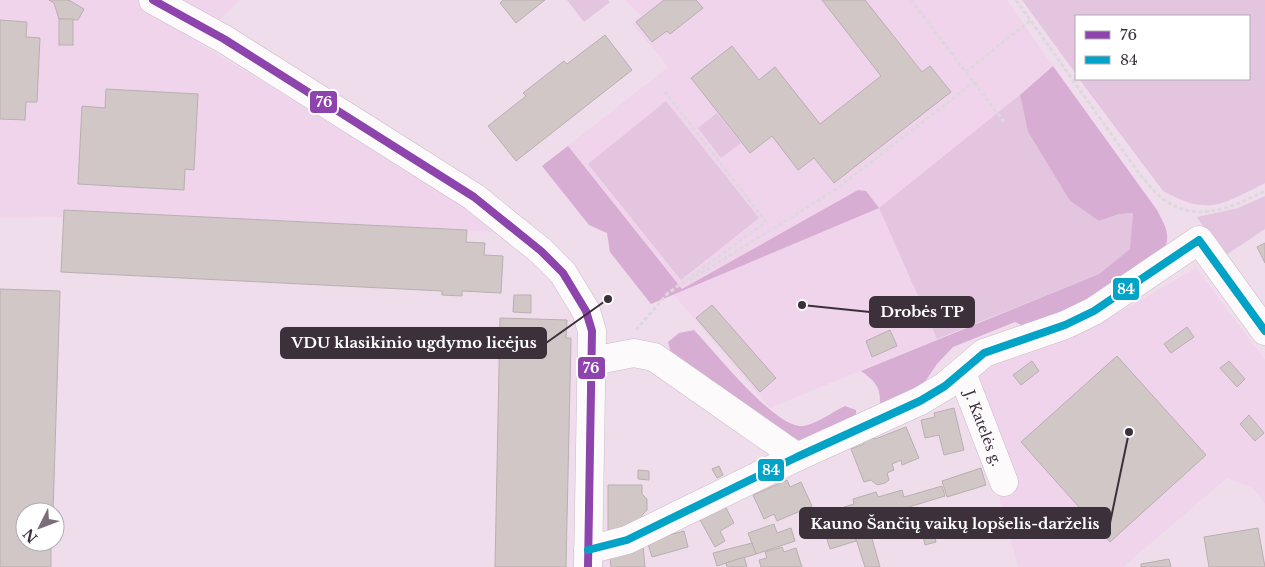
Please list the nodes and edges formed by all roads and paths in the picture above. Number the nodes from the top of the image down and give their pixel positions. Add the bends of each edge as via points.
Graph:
1 (153, 0) edge
2 (911, 0) edge
3 (1016, 0) edge
4 (1031, 20) junction
5 (966, 72) junction
6 (974, 82) junction
7 (663, 89) dead end
8 (1004, 122) dead end
9 (1265, 191) edge
10 (667, 294) junction
11 (1265, 332) edge
12 (602, 359) junction
13 (962, 373) junction
14 (797, 456) junction
15 (1004, 482) dead end
16 (588, 558) edge

1 - 12 street via 224,40 443,176 513,228 563,272 576,291
2 - 5 path
3 - 4 path
4 - 5 path
4 - 9 path via 1141,176 1163,198 1178,208 1196,213 1224,209
5 - 6 path
6 - 8 path
6 - 10 path via 835,190
7 - 10 path via 766,222
10 - 12 path
11 - 13 street via 1199,240 1094,310 1065,325 984,353
12 - 14 street via 634,353 654,357
12 - 16 street
13 - 14 street via 920,401
13 - 15 street, J. Katelės g.
14 - 16 street

